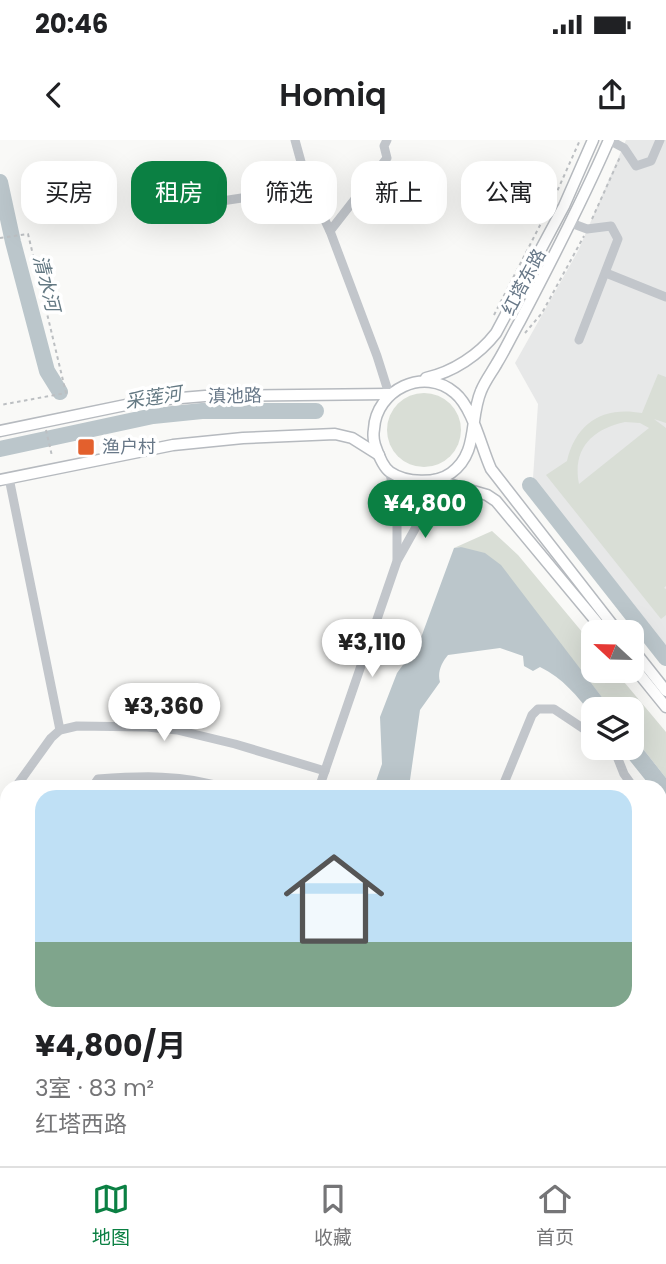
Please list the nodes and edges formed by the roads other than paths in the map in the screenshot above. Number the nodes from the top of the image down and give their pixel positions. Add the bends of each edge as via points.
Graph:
1 (295, 140) edge
2 (387, 140) edge
3 (593, 140) edge
4 (609, 140) edge
5 (660, 140) edge
6 (301, 161) edge
7 (571, 223) junction
8 (327, 224) edge
9 (330, 231) junction
10 (606, 273) junction
11 (666, 297) edge
12 (579, 340) dead end
13 (411, 382) junction
14 (389, 394) junction
15 (472, 423) junction
16 (0, 431) edge
17 (379, 455) junction
18 (390, 472) junction
19 (4, 479) edge
20 (440, 479) junction
21 (466, 489) junction
22 (429, 505) junction
23 (397, 561) junction
24 (595, 620) edge
25 (609, 620) edge
26 (644, 663) edge
27 (644, 680) edge
28 (666, 691) edge
29 (666, 707) edge
30 (581, 727) edge
31 (60, 730) junction
32 (618, 760) edge
33 (325, 771) junction
34 (21, 780) edge
35 (97, 780) edge
36 (185, 780) edge
37 (322, 780) edge
38 (505, 780) edge
39 (628, 780) edge

1 - 6 street
2 - 9 street via 387,158
3 - 13 main road, 红塔东路 via 559,217 488,344 453,369
4 - 5 street via 624,148 636,166 651,161
4 - 7 main road, 红塔东路
7 - 10 street via 587,229 611,226 618,239
7 - 15 main road, 红塔东路 via 482,389
8 - 9 street
9 - 14 street
10 - 11 street
10 - 12 street
13 - 14 main road
13 - 15 main road via 434,382 454,391 466,404
14 - 16 main road, 滇池路 via 145,401
14 - 17 main road via 374,418 373,441
15 - 20 main road via 467,456
15 - 25 main road via 491,469
17 - 18 main road
17 - 19 main road via 352,438 335,434 243,438 173,445
18 - 20 main road via 421,481
18 - 23 street
19 - 31 street
20 - 21 main road
20 - 22 street
21 - 22 street via 446,492
21 - 24 main road via 486,495 504,509
22 - 23 street
23 - 33 street
26 - 28 main road
27 - 29 main road
30 - 38 street via 554,709 538,709
31 - 33 street via 91,726 177,730
31 - 34 street
32 - 39 street
33 - 37 street
35 - 36 street via 136,776

